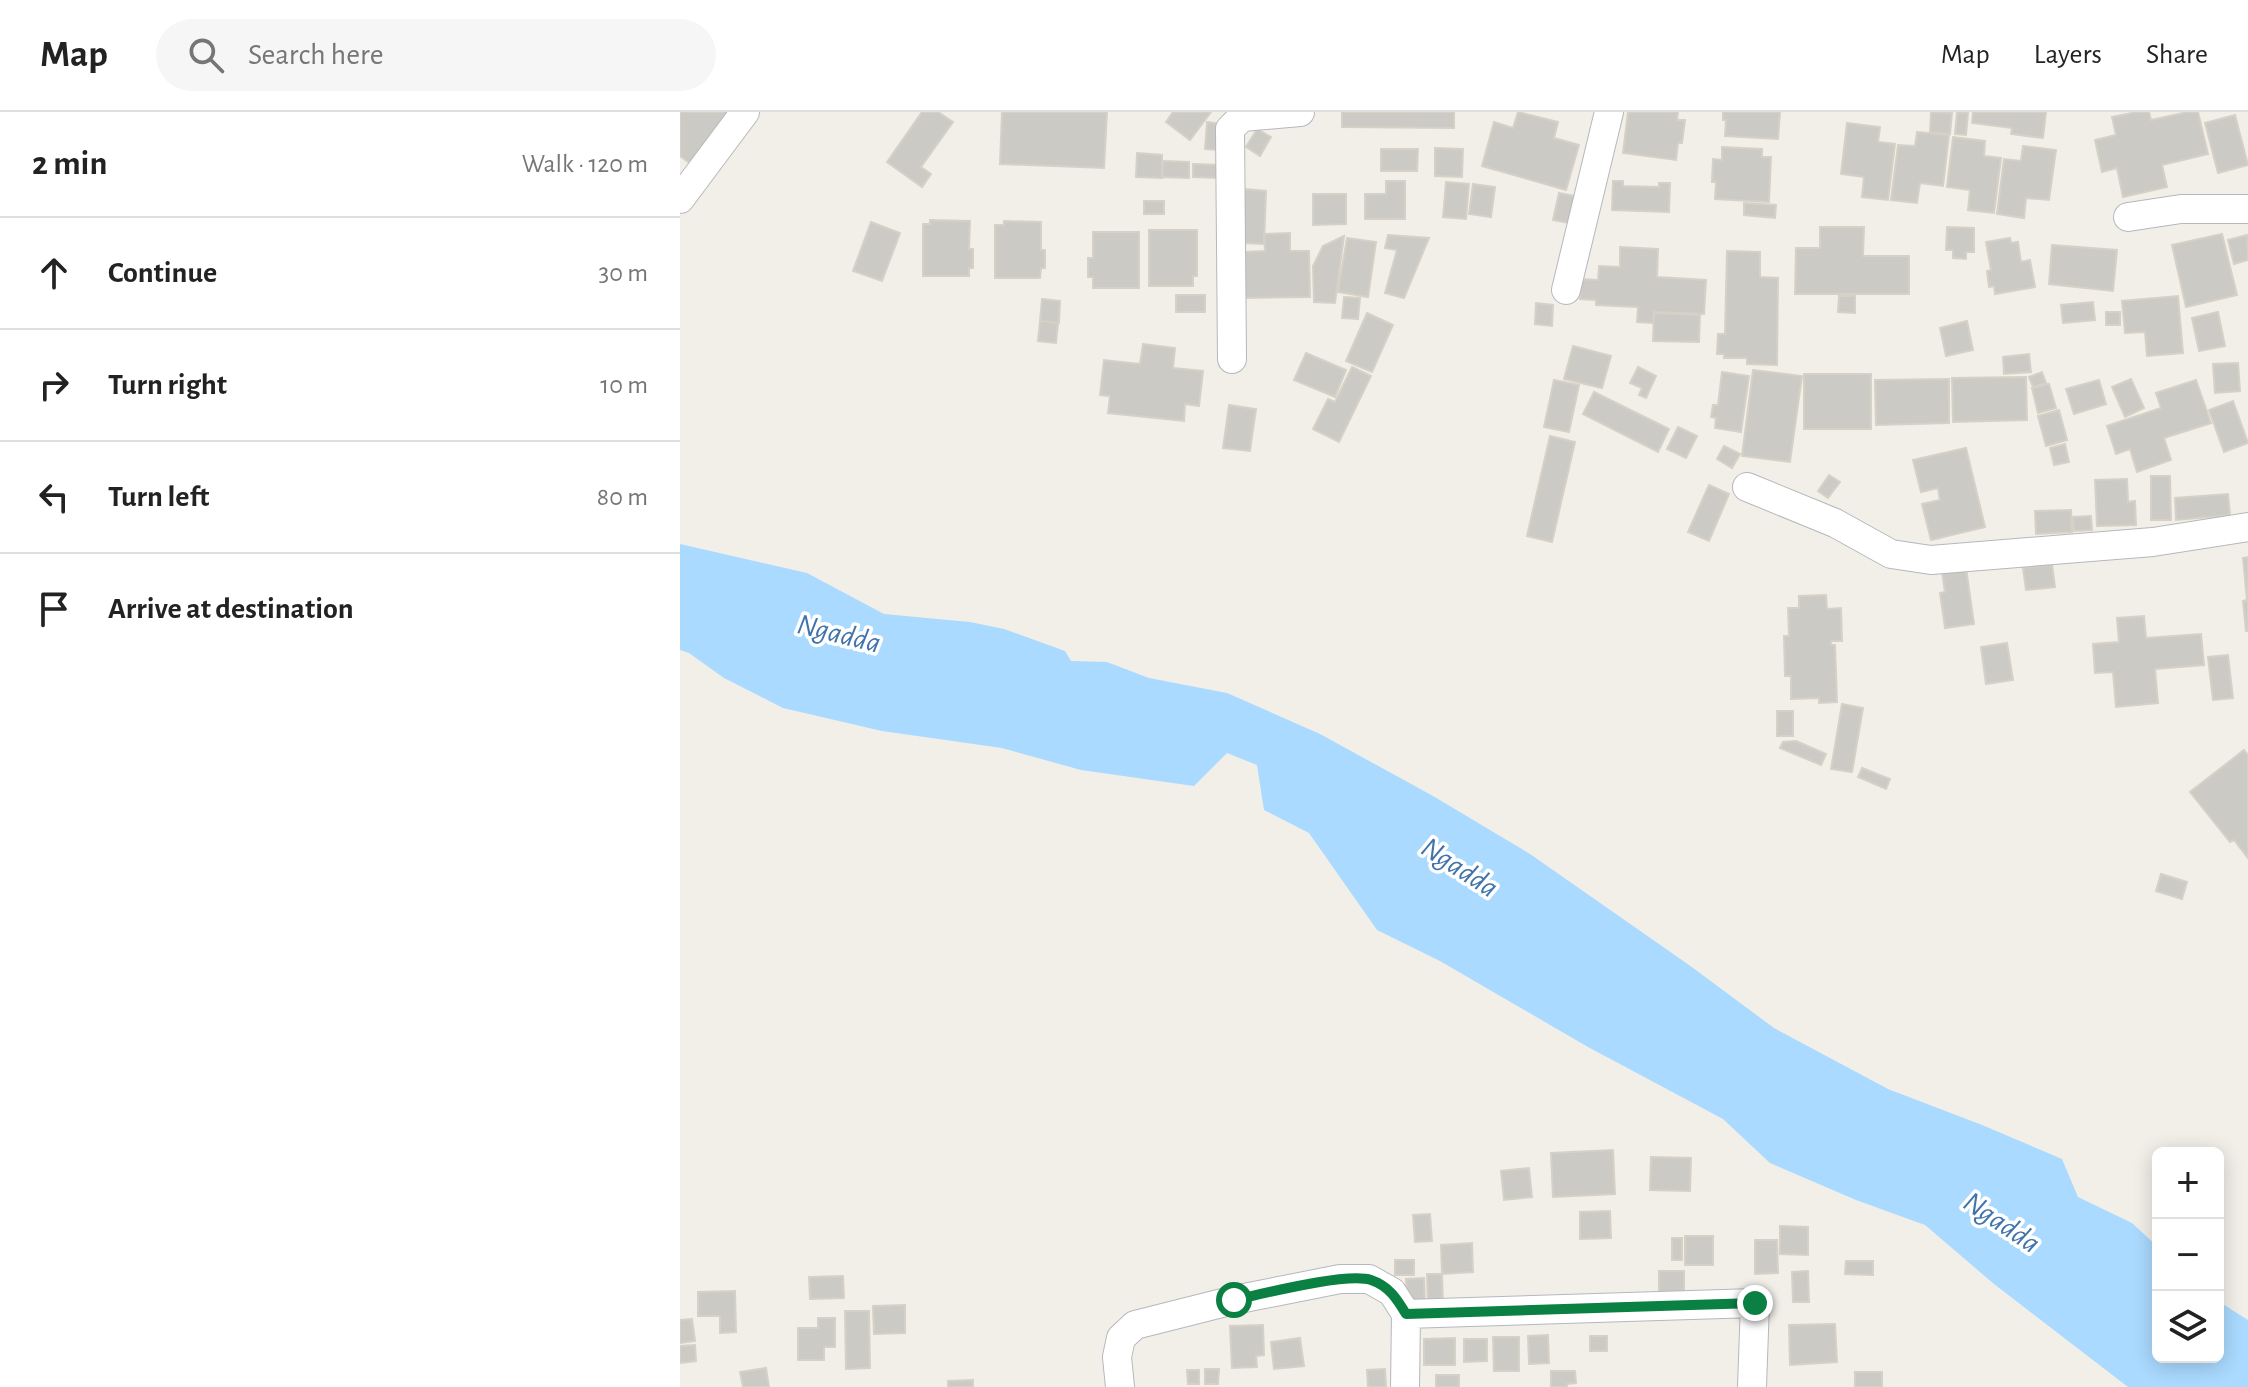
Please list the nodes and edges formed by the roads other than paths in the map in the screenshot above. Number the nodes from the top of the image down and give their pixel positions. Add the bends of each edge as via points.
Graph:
1 (745, 112) edge
2 (1300, 112) edge
3 (1609, 112) edge
4 (680, 199) edge
5 (2248, 209) edge
6 (2128, 217) dead end
7 (1566, 290) dead end
8 (1232, 359) dead end
9 (1747, 487) dead end
10 (2248, 527) edge
11 (1406, 1314) junction
12 (1120, 1387) edge
13 (1405, 1387) edge
14 (1752, 1387) edge

1 - 4 street
2 - 8 street via 1242,117 1230,129
3 - 7 street
5 - 6 street via 2181,209
9 - 10 street via 1835,523 1891,554 1931,560 2153,542
11 - 12 street via 1392,1292 1369,1279 1340,1279 1135,1325 1121,1338
11 - 13 street
11 - 14 street via 1755,1303

